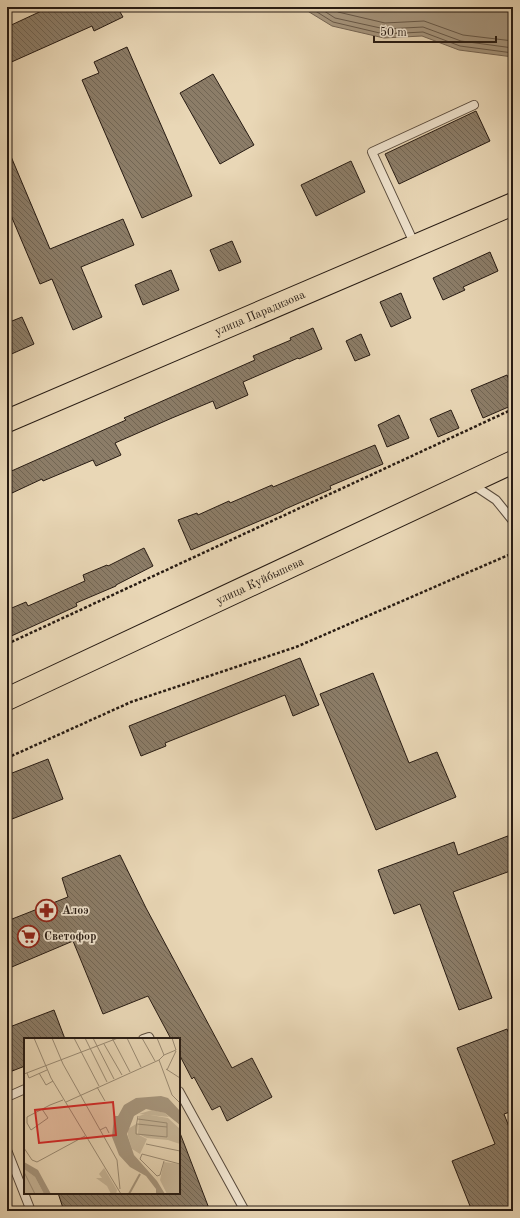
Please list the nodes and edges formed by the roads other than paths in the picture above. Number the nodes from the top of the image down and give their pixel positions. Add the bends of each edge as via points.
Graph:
1 (474, 105) dead end
2 (513, 204) edge
3 (415, 246) junction
4 (7, 421) edge
5 (513, 462) edge
6 (470, 482) junction
7 (513, 521) edge
8 (7, 699) edge
9 (24, 1089) edge
10 (180, 1094) edge
11 (7, 1097) edge
12 (7, 1150) edge
13 (24, 1193) edge
14 (24, 1194) edge
15 (31, 1211) edge
16 (245, 1211) edge

1 - 3 lane via 372,152
2 - 3 highway, улица Парадизова
3 - 4 highway, улица Парадизова
5 - 6 highway, улица Куйбышева
6 - 7 lane via 496,500
6 - 8 highway, улица Куйбышева
9 - 11 lane
10 - 16 lane
12 - 13 lane
14 - 15 lane

